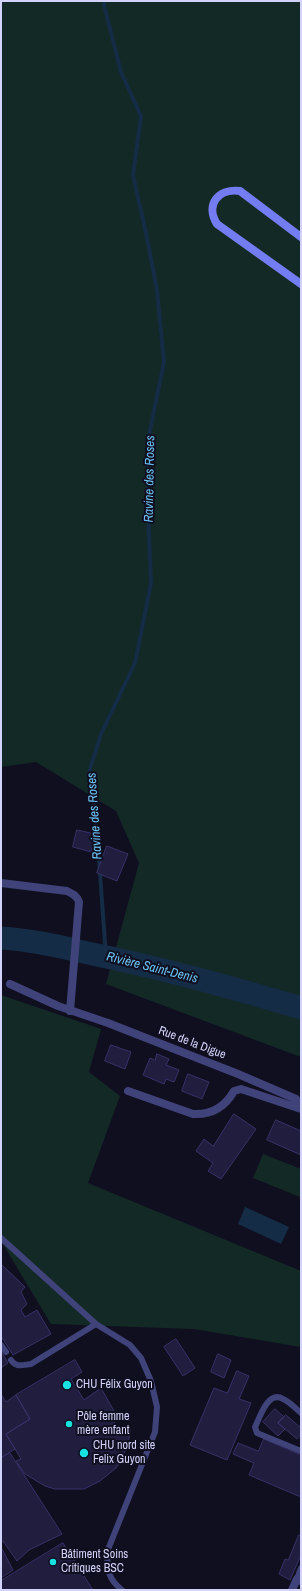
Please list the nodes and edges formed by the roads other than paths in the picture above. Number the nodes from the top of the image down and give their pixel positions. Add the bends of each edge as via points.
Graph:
1 (301, 237) edge
2 (301, 284) edge
3 (1, 883) edge
4 (10, 984) dead end
5 (71, 1007) junction
6 (128, 1091) dead end
7 (301, 1104) edge
8 (301, 1109) edge
9 (1, 1238) edge
10 (96, 1324) junction
11 (1, 1345) edge
12 (6, 1352) dead end
13 (11, 1360) dead end
14 (301, 1413) edge
15 (300, 1448) edge
16 (301, 1568) edge
17 (299, 1580) edge
18 (122, 1590) edge
19 (292, 1590) edge

1 - 2 main road via 240,191 224,192 214,202 212,210 217,224
3 - 5 street via 67,891 78,898
4 - 5 street, Rue de la Digue
5 - 7 street, Rue de la Digue via 231,1071 296,1099
6 - 8 street via 192,1114 216,1110 230,1099 234,1091 241,1089
9 - 10 lane
10 - 13 lane via 31,1364 19,1366
10 - 18 lane via 130,1345 141,1358 151,1381 157,1407 155,1432 107,1552 108,1572 114,1584
11 - 12 lane
14 - 15 lane via 283,1399 273,1398 266,1402 255,1427 257,1433
16 - 17 lane
17 - 19 street

